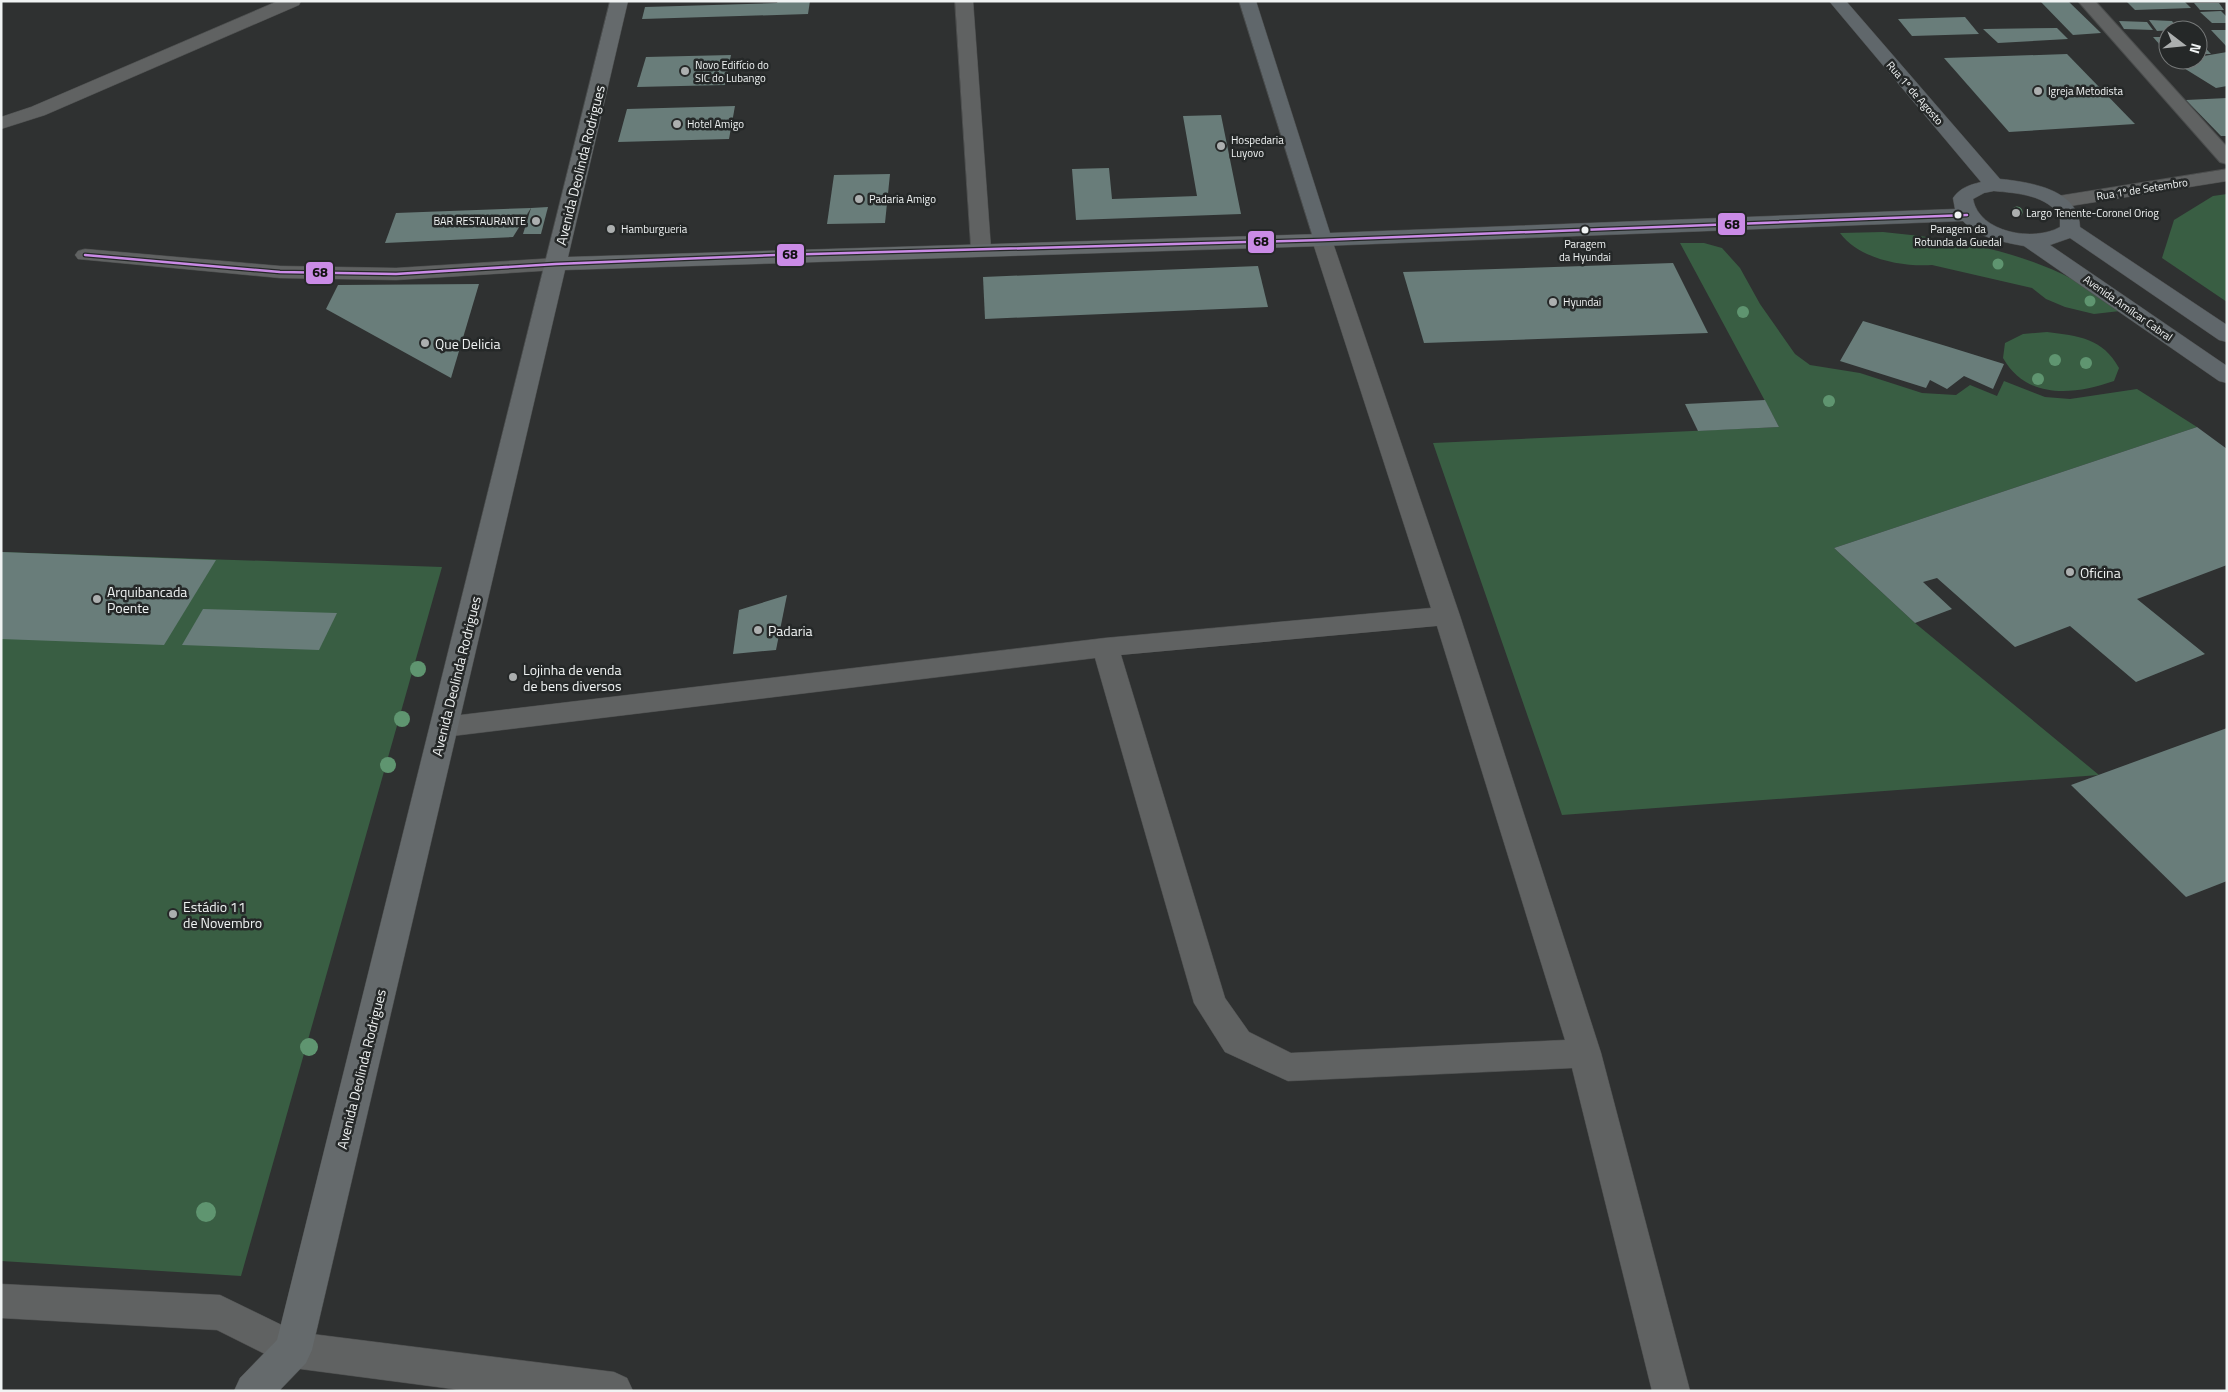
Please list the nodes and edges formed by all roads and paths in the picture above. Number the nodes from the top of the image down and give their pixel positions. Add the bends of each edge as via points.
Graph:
1 (293, 1) edge
2 (619, 1) edge
3 (964, 1) edge
4 (1247, 1) edge
5 (1837, 1) edge
6 (2086, 1) edge
7 (1, 123) edge
8 (2227, 158) edge
9 (2227, 176) edge
10 (1994, 185) junction
11 (2058, 202) junction
12 (1967, 215) junction
13 (2070, 229) junction
14 (1322, 240) junction
15 (2029, 240) junction
16 (980, 249) junction
17 (85, 255) dead end
18 (556, 264) junction
19 (2227, 335) edge
20 (2227, 376) edge
21 (1447, 616) junction
22 (1105, 647) junction
23 (444, 728) junction
24 (1585, 1052) junction
25 (1, 1301) edge
26 (292, 1350) junction
27 (254, 1391) edge
28 (614, 1391) edge
29 (1671, 1391) edge

1 - 7 street via 38,111
2 - 18 street, Avenida Deolinda Rodrigues
3 - 16 street
4 - 14 main road
5 - 10 main road, Rua 1º de Agosto
6 - 8 lane
9 - 11 street, Rua 1º de Setembro
10 - 11 main road via 2028,189
10 - 12 main road via 1980,187 1963,198 1962,206
11 - 13 main road via 2072,220
12 - 14 main road
12 - 15 main road via 1992,232
13 - 15 main road via 2047,240
13 - 19 main road
14 - 16 street
14 - 21 street
15 - 20 main road, Avenida Amílcar Cabral
16 - 18 street
17 - 18 street via 280,272 367,274
18 - 23 street, Avenida Deolinda Rodrigues
21 - 22 street
21 - 24 street
22 - 23 street
22 - 24 street via 1210,1003 1237,1042 1288,1067
23 - 26 street, Avenida Deolinda Rodrigues
24 - 29 street
25 - 26 street via 220,1313
26 - 27 street
26 - 28 street

